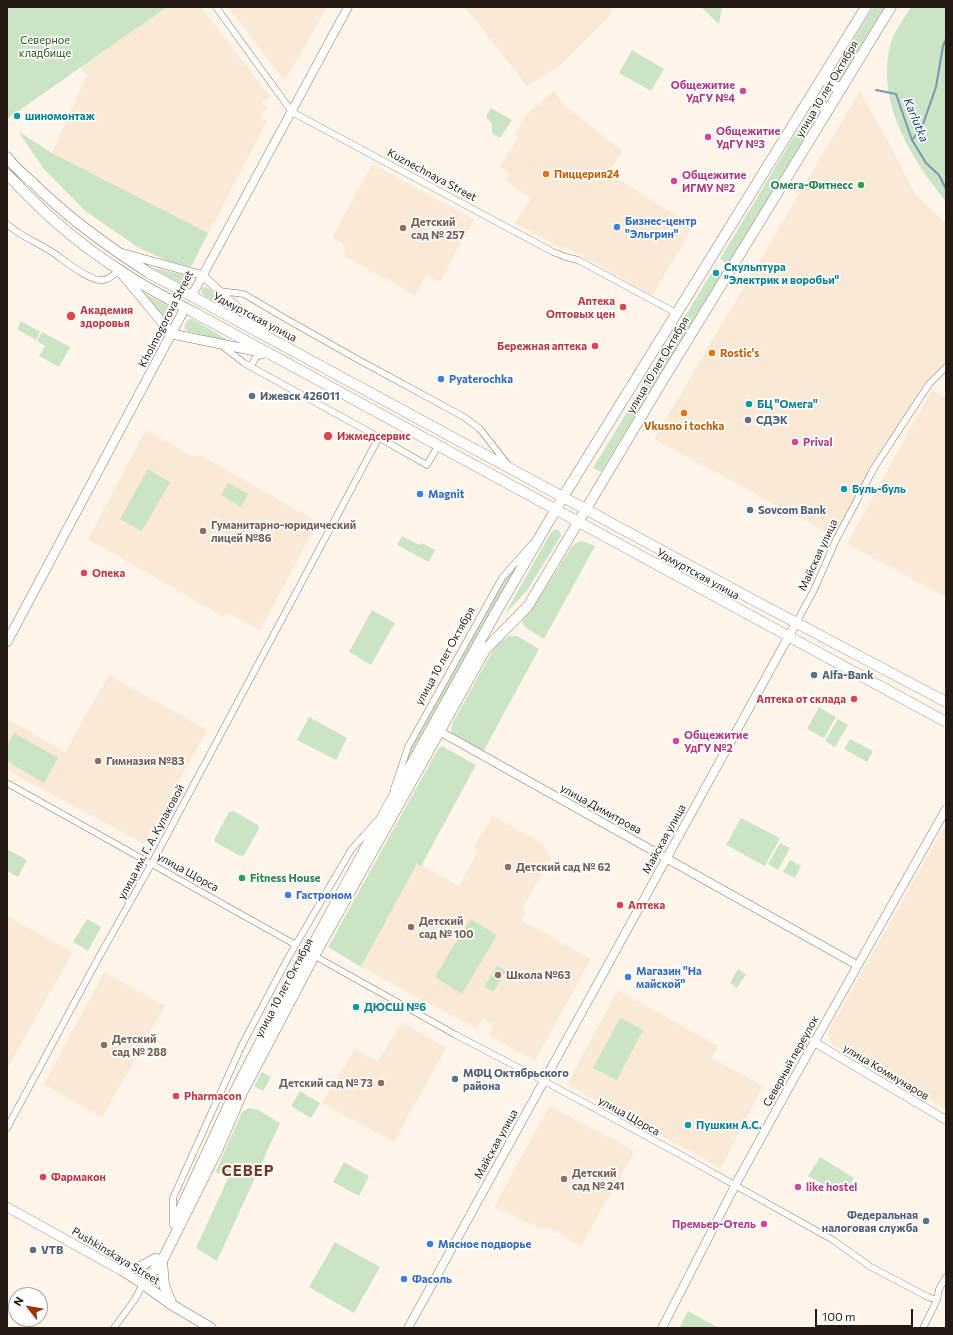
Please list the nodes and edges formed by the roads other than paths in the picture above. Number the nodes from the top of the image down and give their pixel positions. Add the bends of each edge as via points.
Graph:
1 (216, 7) edge
2 (348, 7) edge
3 (866, 7) edge
4 (891, 7) edge
5 (824, 77) junction
6 (842, 88) junction
7 (809, 101) junction
8 (292, 112) junction
9 (827, 112) junction
10 (7, 157) edge
11 (7, 174) edge
12 (7, 224) edge
13 (115, 251) junction
14 (119, 270) junction
15 (202, 275) junction
16 (219, 291) junction
17 (191, 296) junction
18 (186, 308) junction
19 (678, 314) junction
20 (172, 334) junction
21 (274, 341) junction
22 (220, 344) junction
23 (269, 354) junction
24 (252, 366) junction
25 (946, 367) edge
26 (379, 437) junction
27 (438, 446) junction
28 (511, 469) junction
29 (563, 497) junction
30 (585, 509) junction
31 (556, 510) junction
32 (577, 522) junction
33 (548, 524) junction
34 (796, 623) junction
35 (788, 637) junction
36 (827, 639) junction
37 (7, 642) edge
38 (820, 654) junction
39 (946, 702) edge
40 (946, 722) edge
41 (436, 729) junction
42 (7, 783) edge
43 (946, 809) edge
44 (385, 812) junction
45 (666, 858) junction
46 (152, 863) junction
47 (296, 944) junction
48 (311, 954) junction
49 (857, 965) junction
50 (814, 1042) junction
51 (544, 1081) junction
52 (946, 1120) edge
53 (7, 1128) edge
54 (735, 1186) junction
55 (7, 1207) edge
56 (173, 1225) junction
57 (159, 1259) junction
58 (122, 1271) junction
59 (946, 1277) edge
60 (143, 1284) junction
61 (937, 1300) junction
62 (172, 1306) junction
63 (114, 1328) edge
64 (211, 1328) edge
65 (408, 1328) edge
66 (662, 1328) edge
67 (923, 1328) edge

1 - 8 street, Kuznechnaya Street
2 - 8 street, Kholmogorova Street
3 - 5 main road, улица 10 лет Октября
4 - 6 main road, улица 10 лет Октября
5 - 6 main road via 830,86
5 - 7 main road, улица 10 лет Октября
6 - 9 main road, улица 10 лет Октября
7 - 9 main road via 821,104
7 - 19 main road, улица 10 лет Октября
8 - 15 street, Kholmogorova Street
8 - 19 street, Kuznechnaya Street via 553,252 578,260
9 - 30 main road, улица 10 лет Октября
10 - 13 main road, Удмуртская улица via 76,222
11 - 14 main road, Удмуртская улица via 53,220
12 - 14 street via 95,279 104,280
13 - 15 street
13 - 17 main road, Удмуртская улица
14 - 18 main road, Удмуртская улица
14 - 20 main road
15 - 16 street
15 - 17 street, Kholmogorova Street
16 - 21 street
16 - 28 street, Удмуртская улица via 244,294 464,417 480,429
17 - 18 main road, Kholmogorova Street
17 - 21 main road, Удмуртская улица
18 - 20 main road, Kholmogorova Street
18 - 23 main road, Удмуртская улица
19 - 29 main road, улица 10 лет Октября
20 - 22 main road
20 - 37 main road, Kholmogorova Street
21 - 28 main road, Удмуртская улица
22 - 23 main road
22 - 24 street
23 - 24 street via 256,357
23 - 27 main road, Удмуртская улица
24 - 26 street
25 - 34 street, Майская улица via 930,384 874,468
26 - 27 street via 427,465
26 - 46 street, улица им. Г. А. Кулаковой
27 - 31 main road, Удмуртская улица
28 - 29 main road, Удмуртская улица
29 - 30 main road, Удмуртская улица
29 - 31 main road, улица 10 лет Октября
30 - 32 main road, улица 10 лет Октября
30 - 34 main road, Удмуртская улица
31 - 32 main road, Удмуртская улица
31 - 33 main road, улица 10 лет Октября
32 - 35 main road, Удмуртская улица
32 - 41 main road, улица 10 лет Октября via 528,606 485,650
33 - 41 main road, улица 10 лет Октября via 495,614
33 - 44 street, улица 10 лет Октября via 502,578 408,747
34 - 35 street, Майская улица
34 - 36 main road, Удмуртская улица
35 - 38 main road, Удмуртская улица
35 - 45 street, Майская улица
36 - 38 main road via 819,644
36 - 39 main road, Удмуртская улица
38 - 40 main road, Удмуртская улица
41 - 44 main road, улица 10 лет Октября
41 - 45 street, улица Димитрова
41 - 48 main road, улица 10 лет Октября
42 - 46 street, улица Щорса
43 - 49 street, Северный переулок
44 - 47 street, улица 10 лет Октября via 351,850
44 - 48 main road, улица 10 лет Октября
45 - 49 street, улица Димитрова
45 - 51 street, Майская улица
46 - 47 street, улица Щорса
46 - 53 street, улица им. Г. А. Кулаковой
47 - 56 street, улица 10 лет Октября via 242,1045 194,1149 173,1198
48 - 51 street, улица Щорса
48 - 56 main road, улица 10 лет Октября via 239,1083
48 - 57 main road, улица 10 лет Октября via 242,1093 217,1151
49 - 50 street, Северный переулок
50 - 52 street, улица Коммунаров
50 - 54 street, Северный переулок
51 - 54 street, улица Щорса
51 - 65 street, Майская улица
54 - 61 street, улица Щорса via 833,1240 871,1267
54 - 66 street, Северный переулок
55 - 58 main road, Pushkinskaya Street
56 - 57 main road, улица 10 лет Октября
57 - 58 main road
57 - 60 main road
57 - 62 main road via 164,1285
58 - 60 main road, Pushkinskaya Street
59 - 61 street via 939,1289
60 - 62 main road, Pushkinskaya Street
60 - 63 street
61 - 67 street
62 - 64 main road, Pushkinskaya Street

